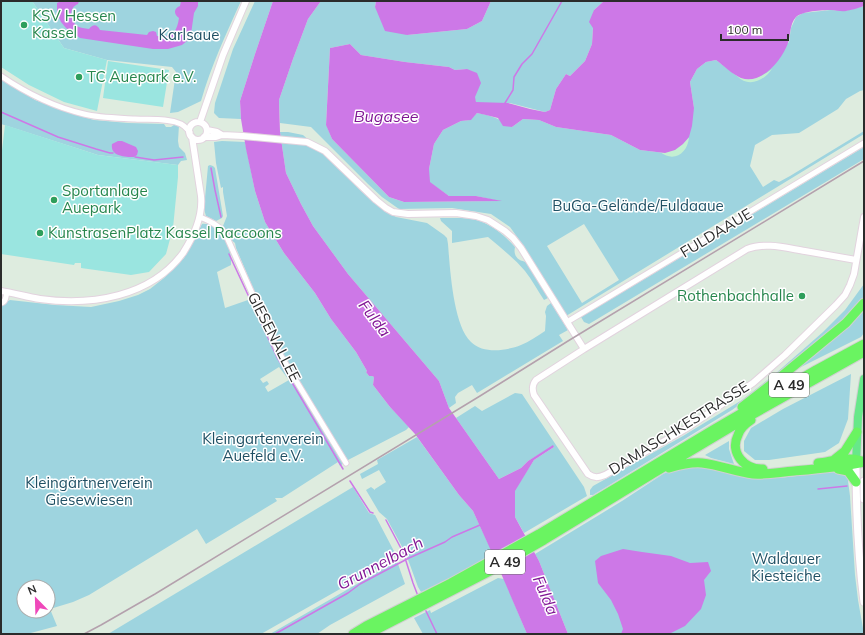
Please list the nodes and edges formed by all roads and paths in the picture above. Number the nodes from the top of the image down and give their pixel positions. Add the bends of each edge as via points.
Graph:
1 (246, 1) edge
2 (1, 76) edge
3 (200, 122) junction
4 (207, 130) junction
5 (191, 134) junction
6 (222, 135) junction
7 (202, 138) junction
8 (864, 144) edge
9 (196, 155) junction
10 (864, 217) edge
11 (200, 218) junction
12 (856, 260) junction
13 (4, 292) edge
14 (1, 303) edge
15 (864, 303) edge
16 (568, 322) junction
17 (864, 344) edge
18 (584, 349) junction
19 (864, 352) edge
20 (864, 379) edge
21 (783, 398) junction
22 (716, 428) junction
23 (857, 432) junction
24 (860, 462) edge
25 (346, 463) dead end
26 (833, 463) junction
27 (654, 473) junction
28 (860, 482) edge
29 (864, 499) edge
30 (603, 500) junction
31 (864, 602) edge
32 (400, 613) junction
33 (353, 634) edge
34 (368, 634) edge

1 - 3 street via 221,59
2 - 5 street via 61,107 93,115 168,121 182,125
3 - 4 street
3 - 5 street via 191,125
4 - 6 street
4 - 7 street
5 - 7 street via 195,138
5 - 9 street
6 - 7 street
6 - 16 street via 307,142 325,151 376,200 394,212 466,214 488,220 513,238 521,248
7 - 9 street
8 - 16 street, FULDAAUE
9 - 11 street via 202,203
10 - 12 street, DAMASCHKESTRASSE
11 - 13 street via 188,245 178,259 147,284 132,291 101,299 78,301 38,299
11 - 25 street, GIESENALLEE via 221,228 224,233 278,351
12 - 18 street, DAMASCHKESTRASSE via 784,247 755,246
12 - 18 street, DAMASCHKESTRASSE via 850,285 836,306 753,383 687,428 597,478 585,470 537,399 533,389 536,380
13 - 14 street via 5,300
15 - 22 highway via 846,323
16 - 18 street
17 - 22 highway, A 49
19 - 21 highway, A 49
20 - 23 main road
21 - 26 highway via 740,431 736,445 741,460 759,469
21 - 27 highway, A 49
22 - 30 highway, A 49
23 - 24 main road
23 - 26 highway via 845,451
24 - 26 highway via 846,458
24 - 28 main road
26 - 27 highway via 762,474 694,463
26 - 28 highway via 847,470
27 - 30 highway, A 49
28 - 29 main road
28 - 31 main road via 858,558
30 - 32 highway, A 49 via 544,540 490,571
32 - 33 highway, A 49
32 - 34 highway, A 49

